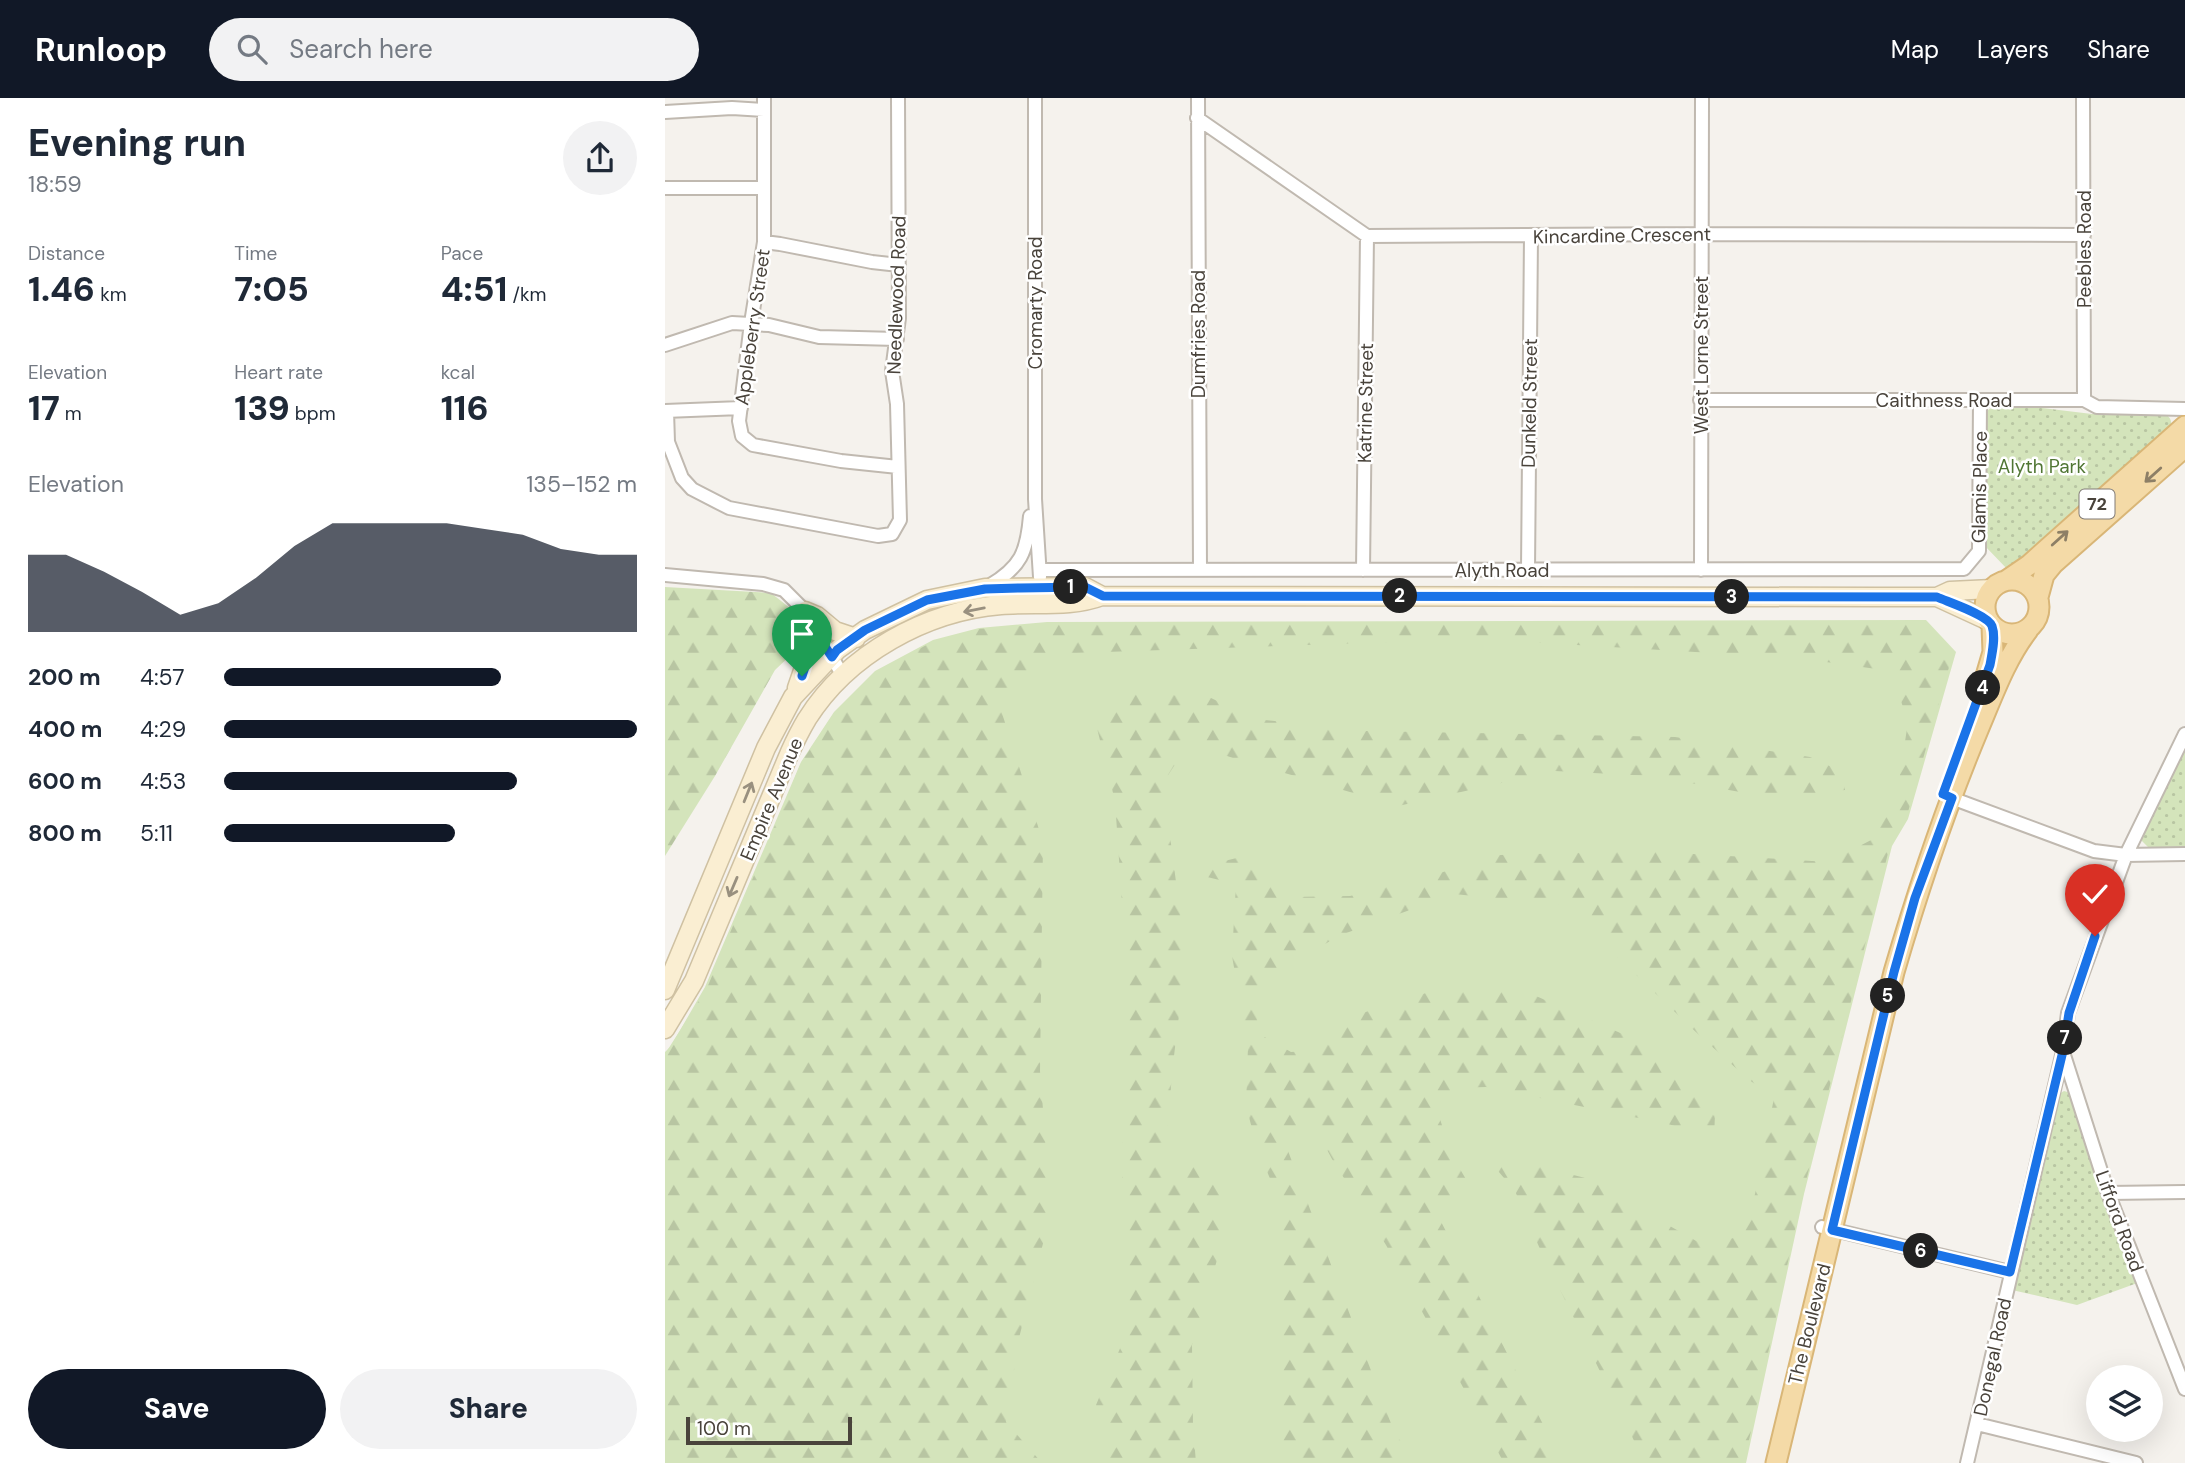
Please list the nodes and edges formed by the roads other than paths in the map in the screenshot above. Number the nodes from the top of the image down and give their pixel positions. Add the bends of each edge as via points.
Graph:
1 (898, 98) edge
2 (1198, 98) edge
3 (1702, 98) edge
4 (2083, 98) edge
5 (1034, 101) edge
6 (764, 104) edge
7 (665, 112) edge
8 (1197, 118) junction
9 (665, 188) edge
10 (764, 188) junction
11 (1701, 234) junction
12 (2084, 234) junction
13 (1367, 236) junction
14 (1531, 236) junction
15 (764, 242) junction
16 (899, 265) junction
17 (751, 323) junction
18 (897, 339) junction
19 (665, 345) edge
20 (1700, 400) junction
21 (1980, 400) junction
22 (2084, 400) junction
23 (741, 408) junction
24 (2185, 409) edge
25 (666, 411) edge
26 (2185, 426) edge
27 (2185, 447) edge
28 (898, 467) junction
29 (1035, 499) junction
30 (1701, 569) junction
31 (1964, 569) joint
32 (1199, 570) junction
33 (1363, 570) junction
34 (1528, 570) junction
35 (665, 575) edge
36 (2000, 585) junction
37 (1041, 587) junction
38 (985, 589) junction
39 (1937, 597) junction
40 (2038, 597) junction
41 (811, 622) junction
42 (1990, 624) junction
43 (2028, 630) junction
44 (856, 638) junction
45 (834, 654) junction
46 (846, 673) junction
47 (793, 697) junction
48 (2185, 734) edge
49 (1947, 796) junction
50 (2126, 855) junction
51 (2185, 855) edge
52 (665, 990) edge
53 (665, 1030) edge
54 (2063, 1051) junction
55 (2185, 1192) edge
56 (2108, 1193) junction
57 (1827, 1228) junction
58 (2010, 1272) junction
59 (2185, 1389) edge
60 (1977, 1424) junction
61 (1766, 1463) edge
62 (1776, 1463) edge
63 (1967, 1463) edge
64 (2136, 1463) edge

1 - 16 street, Needlewood Road
2 - 8 street, Dumfries Road
3 - 11 street, West Lorne Street
4 - 12 street, Peebles Road
5 - 29 street, Cromarty Road
6 - 7 street
6 - 10 street, Appleberry Street
8 - 13 street
8 - 32 street, Dumfries Road
9 - 10 street
10 - 15 street, Appleberry Street
11 - 12 street, Kincardine Crescent
11 - 14 street, Kincardine Crescent
11 - 20 street, West Lorne Street
12 - 22 street, Peebles Road
13 - 14 street, Kincardine Crescent
13 - 33 street, Katrine Street
14 - 34 street, Dunkeld Street
15 - 16 street
15 - 17 street, Appleberry Street
16 - 18 street, Needlewood Road
17 - 18 street via 819,337
17 - 19 street via 731,323
17 - 23 street, Appleberry Street
18 - 28 street, Needlewood Road via 892,371
20 - 21 street, Caithness Road
20 - 30 street, West Lorne Street
21 - 22 street, Caithness Road
21 - 31 street, Glamis Place via 1979,551
22 - 24 street, Caithness Road via 2097,407
23 - 25 street
23 - 28 street, Appleberry Street via 742,436 753,445
25 - 28 street, Needlewood Road via 668,442 682,478 692,489 729,508 879,536 892,534 900,520
36 -> 26 main road, 72 via 2029,565
27 -> 40 main road, 72 via 2053,565 2044,575
29 - 37 street, Cromarty Road
29 - 38 street, Cromarty Road via 1019,562
30 - 31 street, Alyth Road
30 - 34 street, Alyth Road
32 - 33 street, Alyth Road
32 - 37 street, Alyth Road
33 - 34 street, Alyth Road
35 - 41 street via 784,590
36 - 39 main road, Empire Avenue via 1949,591
36 - 40 main road via 2015,580 2028,585
36 - 42 main road, 72 via 1986,599
37 - 38 main road, Empire Avenue
37 - 39 main road, Empire Avenue via 1086,602 1103,596
37 -> 46 main road, Empire Avenue via 999,605 926,622 880,647
38 - 44 main road, Empire Avenue via 927,600
39 - 42 main road, Empire Avenue
40 - 43 main road, 72 via 2037,619
41 - 44 main road via 817,616 835,631
41 - 45 street
41 - 47 main road
42 - 43 main road via 2006,634
42 - 49 main road, The Boulevard / 72 via 1993,652 1987,678
43 - 49 main road, The Boulevard / 72 via 2001,675
44 - 45 main road, Empire Avenue
45 - 46 street
45 - 47 main road, Empire Avenue
46 -> 53 main road, Empire Avenue via 807,718 694,981
52 -> 47 main road, Empire Avenue via 766,748
48 - 50 street, Donegal Road
49 - 50 street via 2094,851
49 - 57 main road, The Boulevard / 72 via 1894,972
50 - 51 street
50 - 54 street, Donegal Road via 2069,1013
54 - 56 street, Lifford Road
54 - 58 street, Donegal Road
55 - 56 street
56 - 59 street, Lifford Road
57 - 58 street
57 - 61 main road, The Boulevard / 72
57 - 62 main road, The Boulevard / 72
58 - 60 street, Donegal Road
60 - 63 street, Donegal Road
60 - 64 street

